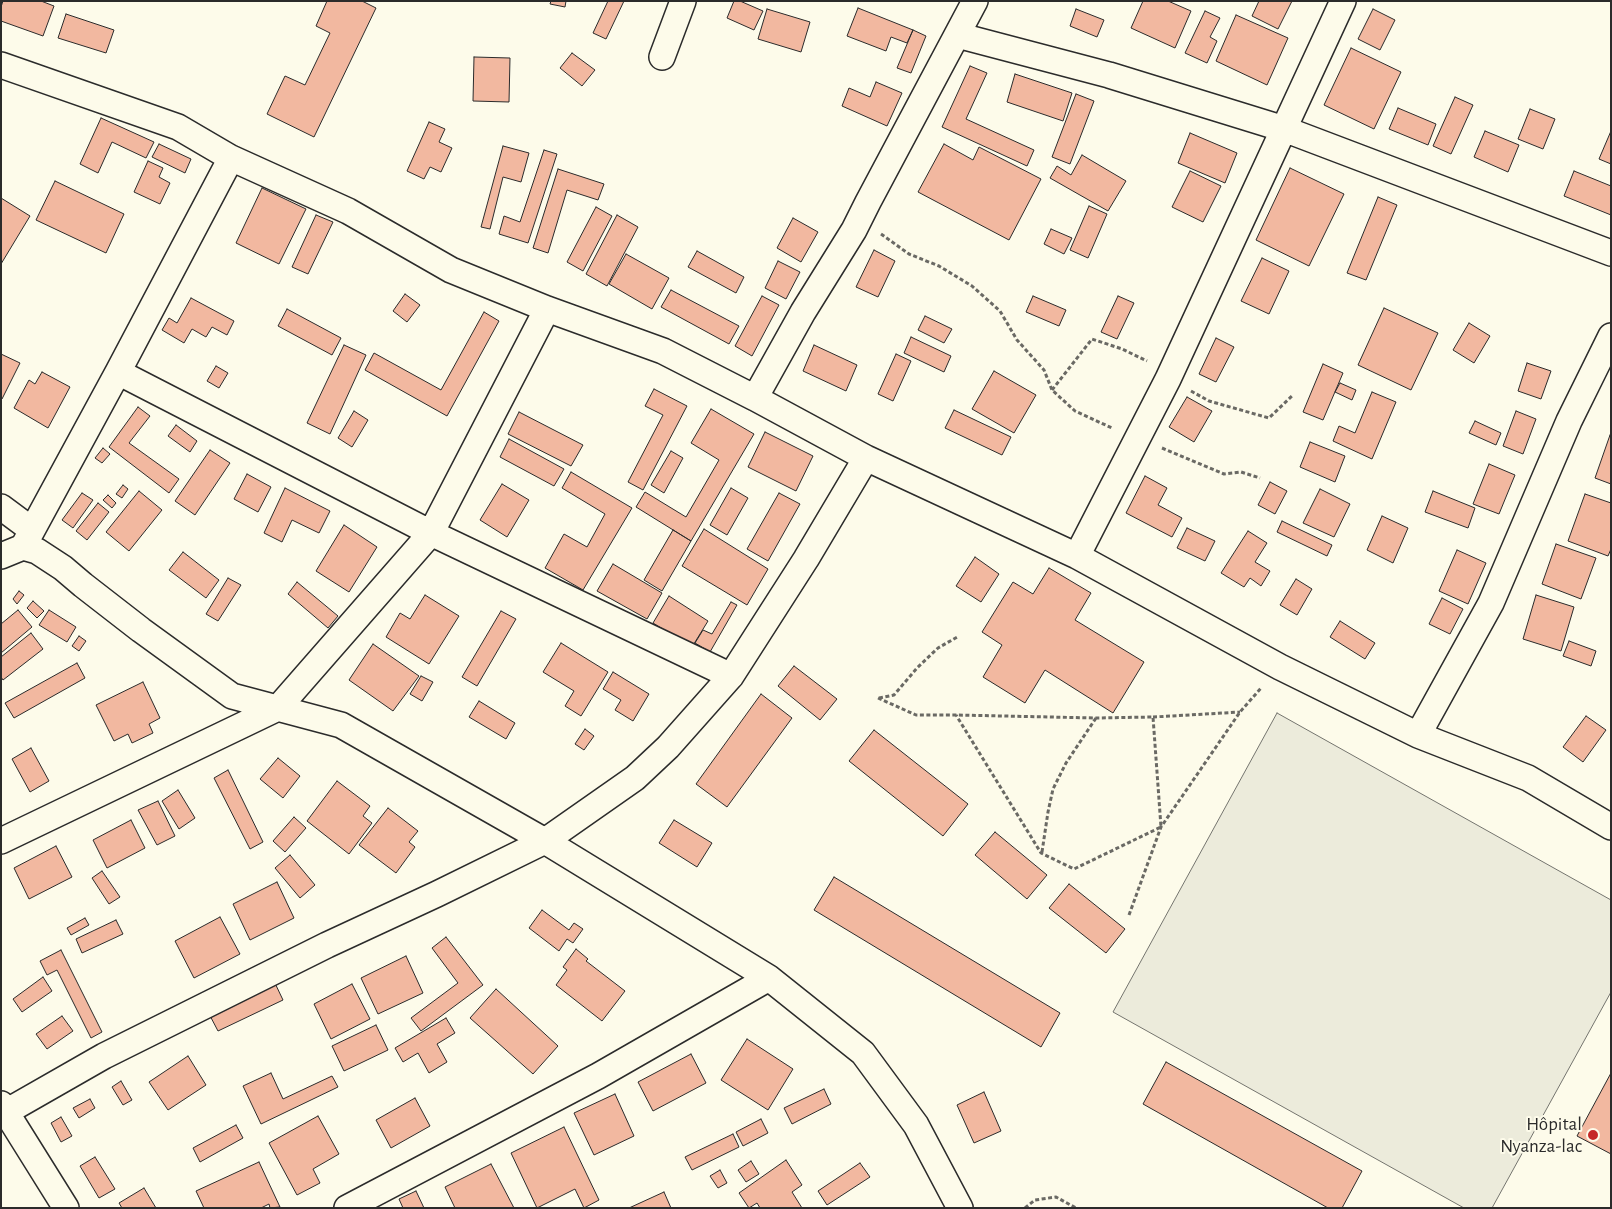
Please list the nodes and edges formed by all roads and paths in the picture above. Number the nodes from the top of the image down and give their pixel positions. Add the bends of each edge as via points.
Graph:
1 (683, 1) edge
2 (975, 1) edge
3 (1342, 1) edge
4 (957, 35) junction
5 (662, 57) dead end
6 (1, 65) edge
7 (1284, 129) junction
8 (232, 158) junction
9 (868, 202) junction
10 (1611, 253) edge
11 (547, 309) junction
12 (1611, 336) edge
13 (118, 372) junction
14 (1168, 380) junction
15 (1052, 390) junction
16 (1292, 396) dead end
17 (755, 398) junction
18 (1138, 438) junction
19 (866, 458) junction
20 (1260, 478) dead end
21 (1, 507) edge
22 (431, 533) junction
23 (19, 544) edge
24 (1077, 556) junction
25 (959, 636) dead end
26 (1280, 667) junction
27 (730, 676) junction
28 (278, 708) junction
29 (1240, 712) junction
30 (956, 715) junction
31 (1153, 717) junction
32 (1096, 718) junction
33 (1418, 735) junction
34 (1161, 827) junction
35 (1611, 827) edge
36 (1, 841) edge
37 (545, 841) junction
38 (1042, 853) junction
39 (1129, 915) dead end
40 (769, 978) junction
41 (4, 1108) edge
42 (66, 1208) edge
43 (347, 1208) edge
44 (960, 1208) edge
45 (1025, 1208) edge
46 (1076, 1208) edge

1 - 5 street
2 - 4 street
3 - 7 street
4 - 7 street via 1109,75
4 - 9 street
6 - 8 street via 178,127
7 - 10 street
7 - 14 street
8 - 11 street via 348,210 451,270
8 - 13 street
9 - 15 path via 874,228 909,254 940,266 972,286 1000,311 1017,340 1044,370
9 - 17 street
11 - 17 street via 663,351
11 - 22 street
12 - 33 street via 1568,421 1491,603
13 - 22 street
13 - 23 street
14 - 15 path via 1144,358 1092,339
14 - 16 path via 1209,401 1269,418
14 - 18 street
15 - 18 path via 1075,411
17 - 19 street
18 - 20 path via 1224,474 1241,472
18 - 24 street
19 - 24 street
19 - 27 street via 806,559
21 - 23 street
22 - 27 street
22 - 28 street
23 - 28 street via 63,568 232,696
24 - 26 street
25 - 30 path via 938,648 894,695 878,698 916,715
26 - 29 path
26 - 33 street
27 - 37 street via 668,747 635,778
28 - 36 street
28 - 37 street via 341,725
29 - 31 path
29 - 34 path
30 - 32 path
30 - 38 path
31 - 32 path
31 - 34 path
32 - 38 path via 1053,789
33 - 35 street via 1528,778
34 - 38 path via 1074,869
34 - 39 path
37 - 40 street
37 - 41 street via 327,945
40 - 43 street via 598,1076
40 - 44 street via 863,1053 916,1125
41 - 42 street
45 - 46 path via 1035,1200 1056,1197

